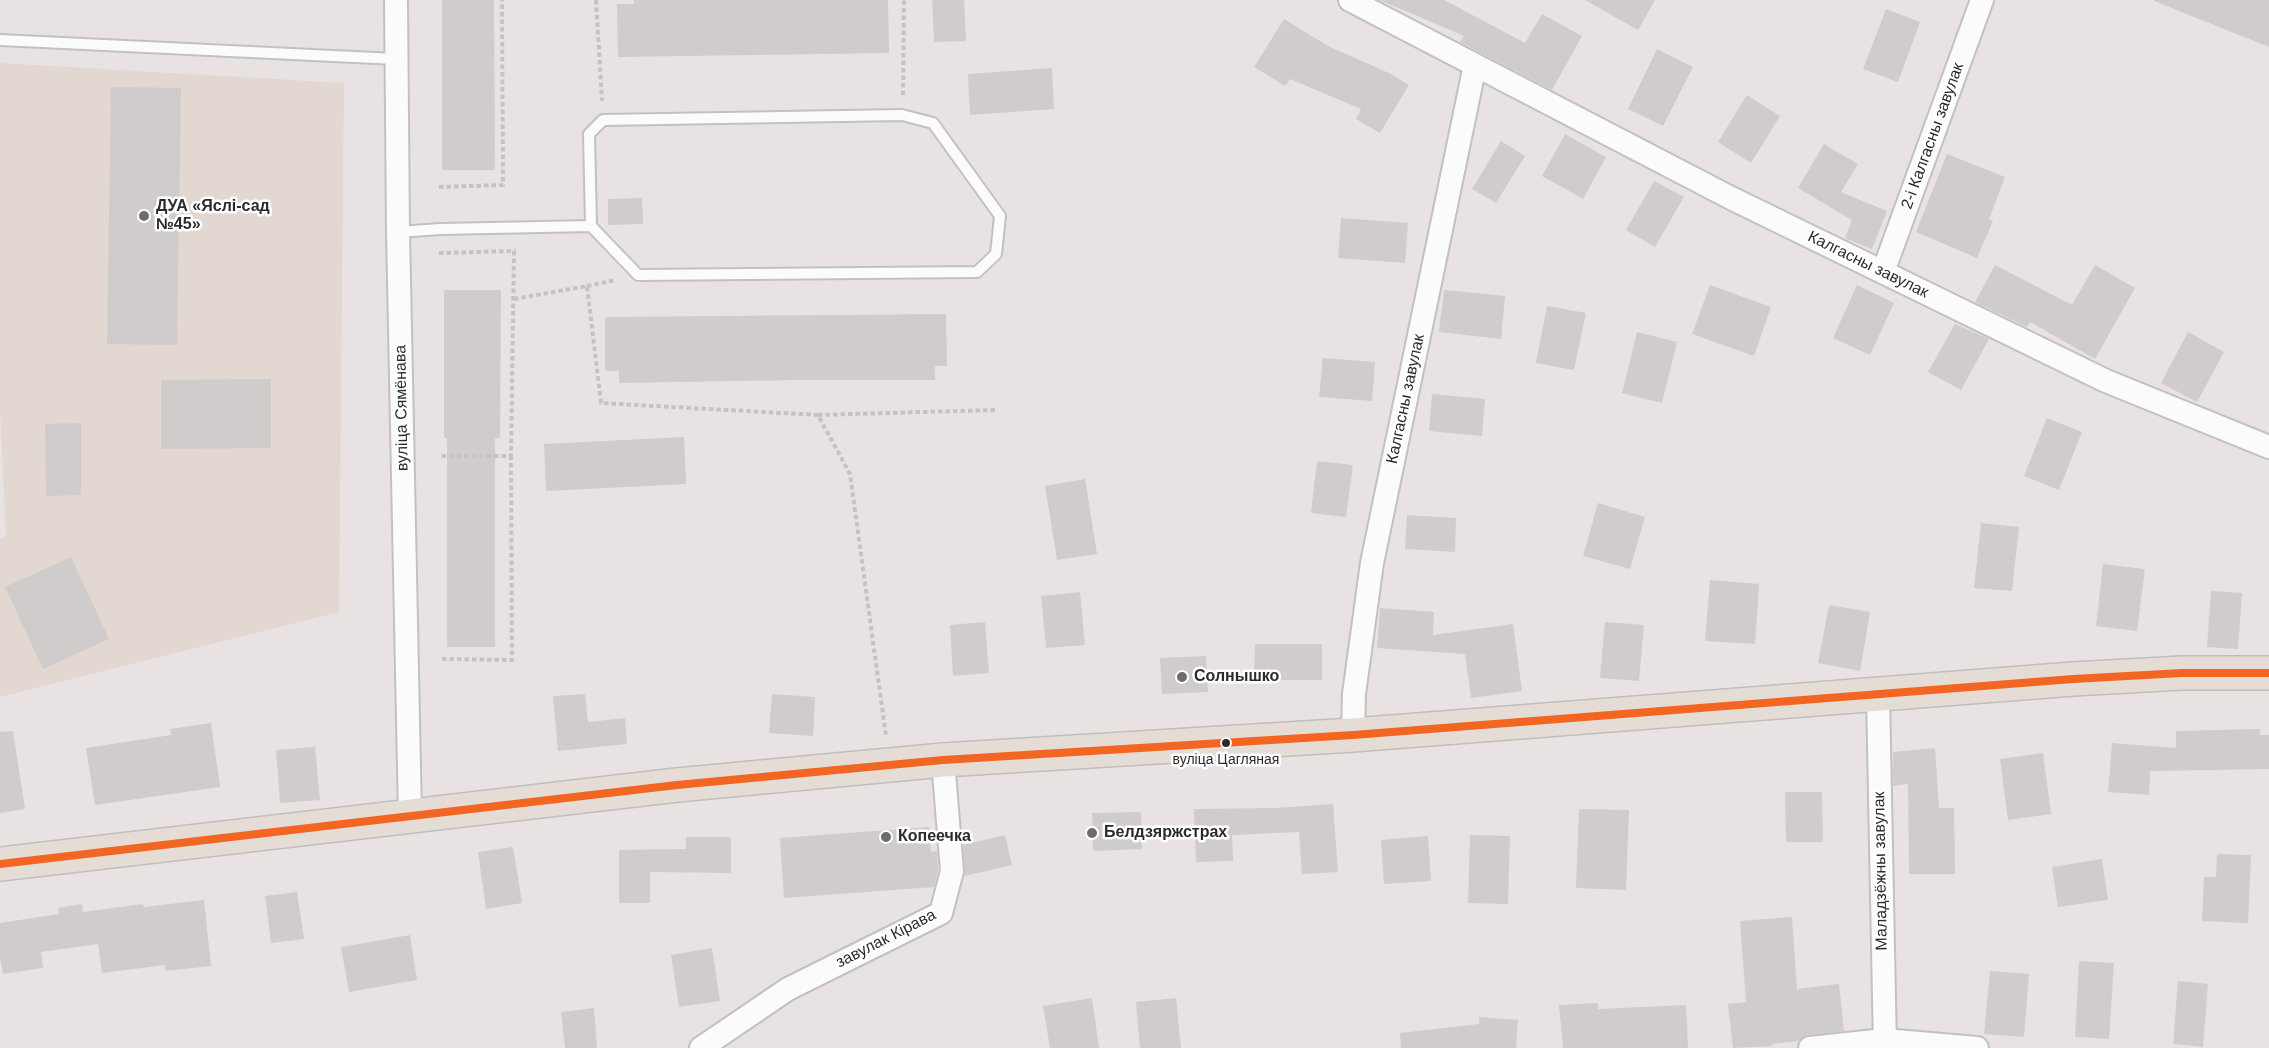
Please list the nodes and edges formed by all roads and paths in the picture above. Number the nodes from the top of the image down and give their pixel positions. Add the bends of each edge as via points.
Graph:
1 (396, 0) edge
2 (502, 0) edge
3 (596, 0) edge
4 (903, 0) edge
5 (1350, 0) edge
6 (1982, 0) edge
7 (0, 40) edge
8 (396, 59) junction
9 (1475, 65) junction
10 (902, 115) junction
11 (603, 120) junction
12 (439, 187) dead end
13 (591, 226) junction
14 (398, 232) junction
15 (439, 253) dead end
16 (1883, 272) junction
17 (638, 275) junction
18 (587, 286) junction
19 (514, 299) junction
20 (995, 410) dead end
21 (818, 415) junction
22 (2269, 447) edge
23 (440, 456) dead end
24 (511, 456) junction
25 (442, 659) dead end
26 (2269, 674) edge
27 (1878, 694) junction
28 (1353, 735) junction
29 (886, 740) dead end
30 (943, 760) junction
31 (410, 817) junction
32 (0, 864) edge
33 (1885, 1044) edge
34 (701, 1048) edge
35 (1810, 1048) edge
36 (1977, 1048) edge

1 - 8 street, вуліца Сямёнава
2 - 12 path via 503,185
3 - 11 path
4 - 10 path
5 - 9 street, Калгасны завулак
6 - 16 street, 2-і Калгасны завулак
7 - 8 lane
8 - 14 street, вуліца Сямёнава
9 - 16 street, Калгасны завулак
9 - 28 street, Калгасны завулак via 1372,563 1354,694
10 - 11 lane
10 - 17 lane via 933,123 1000,216 996,254 976,272
11 - 13 lane via 589,134
13 - 14 lane
13 - 17 lane
14 - 31 street, вуліца Сямёнава
15 - 19 path via 514,251
16 - 22 street, Калгасны завулак via 2106,381
17 - 18 path
18 - 19 path
18 - 21 path via 601,403
19 - 24 path
20 - 21 path
21 - 29 path via 850,474
23 - 24 path
24 - 25 path via 512,660
26 - 27 main road via 2084,678
27 - 28 main road
27 - 33 street, Маладзёжны завулак
28 - 30 main road
30 - 31 main road via 677,785
30 - 34 street, завулак Кірава via 952,871 941,913 788,989
31 - 32 main road
33 - 35 street
33 - 36 street

